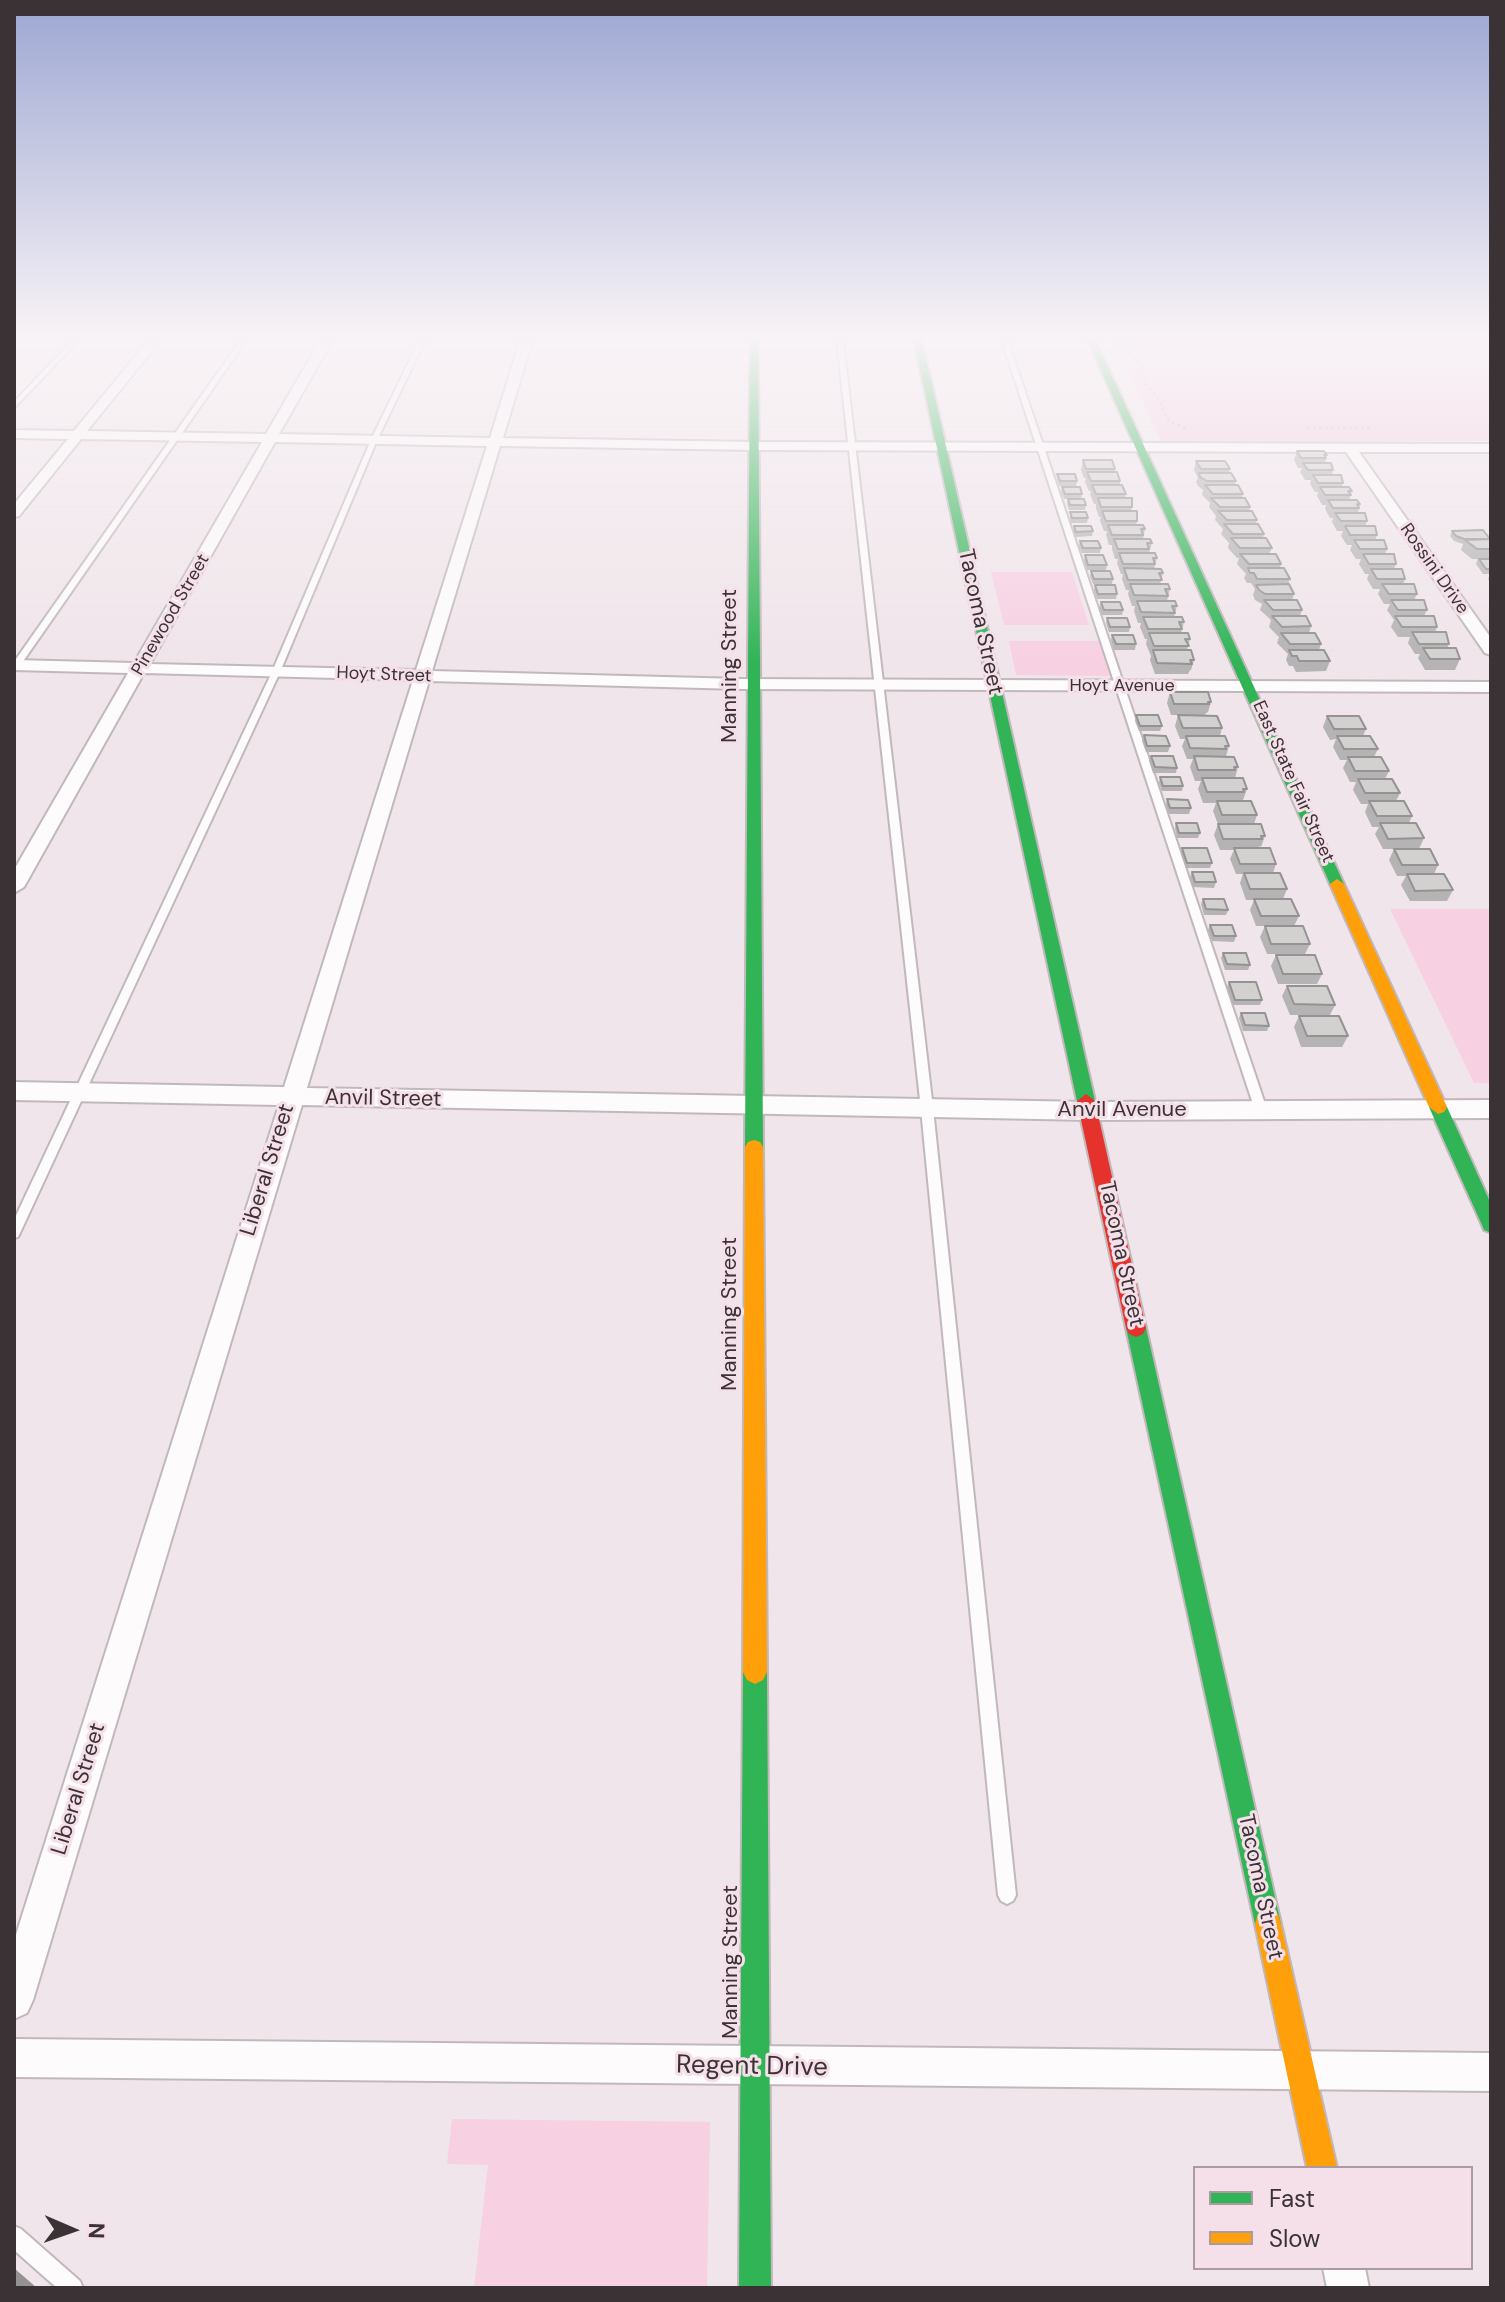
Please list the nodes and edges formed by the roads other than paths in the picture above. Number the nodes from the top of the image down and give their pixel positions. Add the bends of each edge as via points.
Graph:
1 (67, 448) edge
2 (170, 448) edge
3 (268, 448) edge
4 (370, 448) edge
5 (493, 448) edge
6 (754, 448) edge
7 (852, 448) edge
8 (942, 448) edge
9 (1041, 448) edge
10 (1141, 448) edge
11 (1350, 448) edge
12 (14, 513) edge
13 (1491, 650) edge
14 (15, 666) edge
15 (140, 668) junction
16 (276, 672) junction
17 (422, 676) junction
18 (754, 684) junction
19 (880, 685) junction
20 (994, 685) junction
21 (1118, 686) junction
22 (1250, 687) junction
23 (1491, 687) edge
24 (14, 887) edge
25 (14, 1091) edge
26 (78, 1092) junction
27 (291, 1098) junction
28 (753, 1106) junction
29 (927, 1109) junction
30 (1438, 1109) junction
31 (1491, 1109) edge
32 (1261, 1110) junction
33 (1090, 1111) junction
34 (1491, 1225) edge
35 (14, 1233) edge
36 (1007, 1895) dead end
37 (14, 2000) edge
38 (14, 2058) edge
39 (755, 2067) junction
40 (1301, 2070) junction
41 (1491, 2072) edge
42 (1322, 2166) edge
43 (14, 2236) edge
44 (73, 2288) edge
45 (755, 2288) edge

1 - 12 street
2 - 14 lane
3 - 15 street, Pinewood Street
4 - 16 lane
5 - 17 street, Liberal Street
6 - 18 street, Manning Street
7 - 19 lane
8 - 20 street, Tacoma Street
9 - 21 lane
10 - 22 street, East State Fair Street
11 - 13 street, Rossini Drive
14 - 15 street, Hoyt Street
15 - 16 street, Hoyt Street
15 - 24 street, Pinewood Street
16 - 17 street, Hoyt Street
16 - 26 lane
17 - 18 street, Hoyt Street
17 - 27 street, Liberal Street
18 - 19 street, Hoyt Avenue
18 - 28 street, Manning Street
19 - 20 street, Hoyt Avenue
19 - 29 lane
20 - 21 street, Hoyt Avenue
20 - 33 street, Tacoma Street
21 - 22 street, Hoyt Avenue
21 - 32 lane
22 - 23 street, Hoyt Avenue
22 - 30 street, East State Fair Street
25 - 26 street, Anvil Street
26 - 27 street, Anvil Street
26 - 35 lane
27 - 28 street, Anvil Street
27 - 37 street, Liberal Street
28 - 29 street, Anvil Avenue
28 - 39 street, Manning Street
29 - 33 street, Anvil Avenue
29 - 36 lane
30 - 31 street, Anvil Avenue
30 - 32 street, Anvil Avenue
30 - 34 street, East State Fair Street
32 - 33 street, Anvil Avenue
33 - 40 street, Tacoma Street
38 - 39 street, Regent Drive
39 - 40 street, Regent Drive
39 - 45 street, Manning Street
40 - 41 street, Regent Drive
40 - 42 street, Tacoma Street
43 - 44 lane

